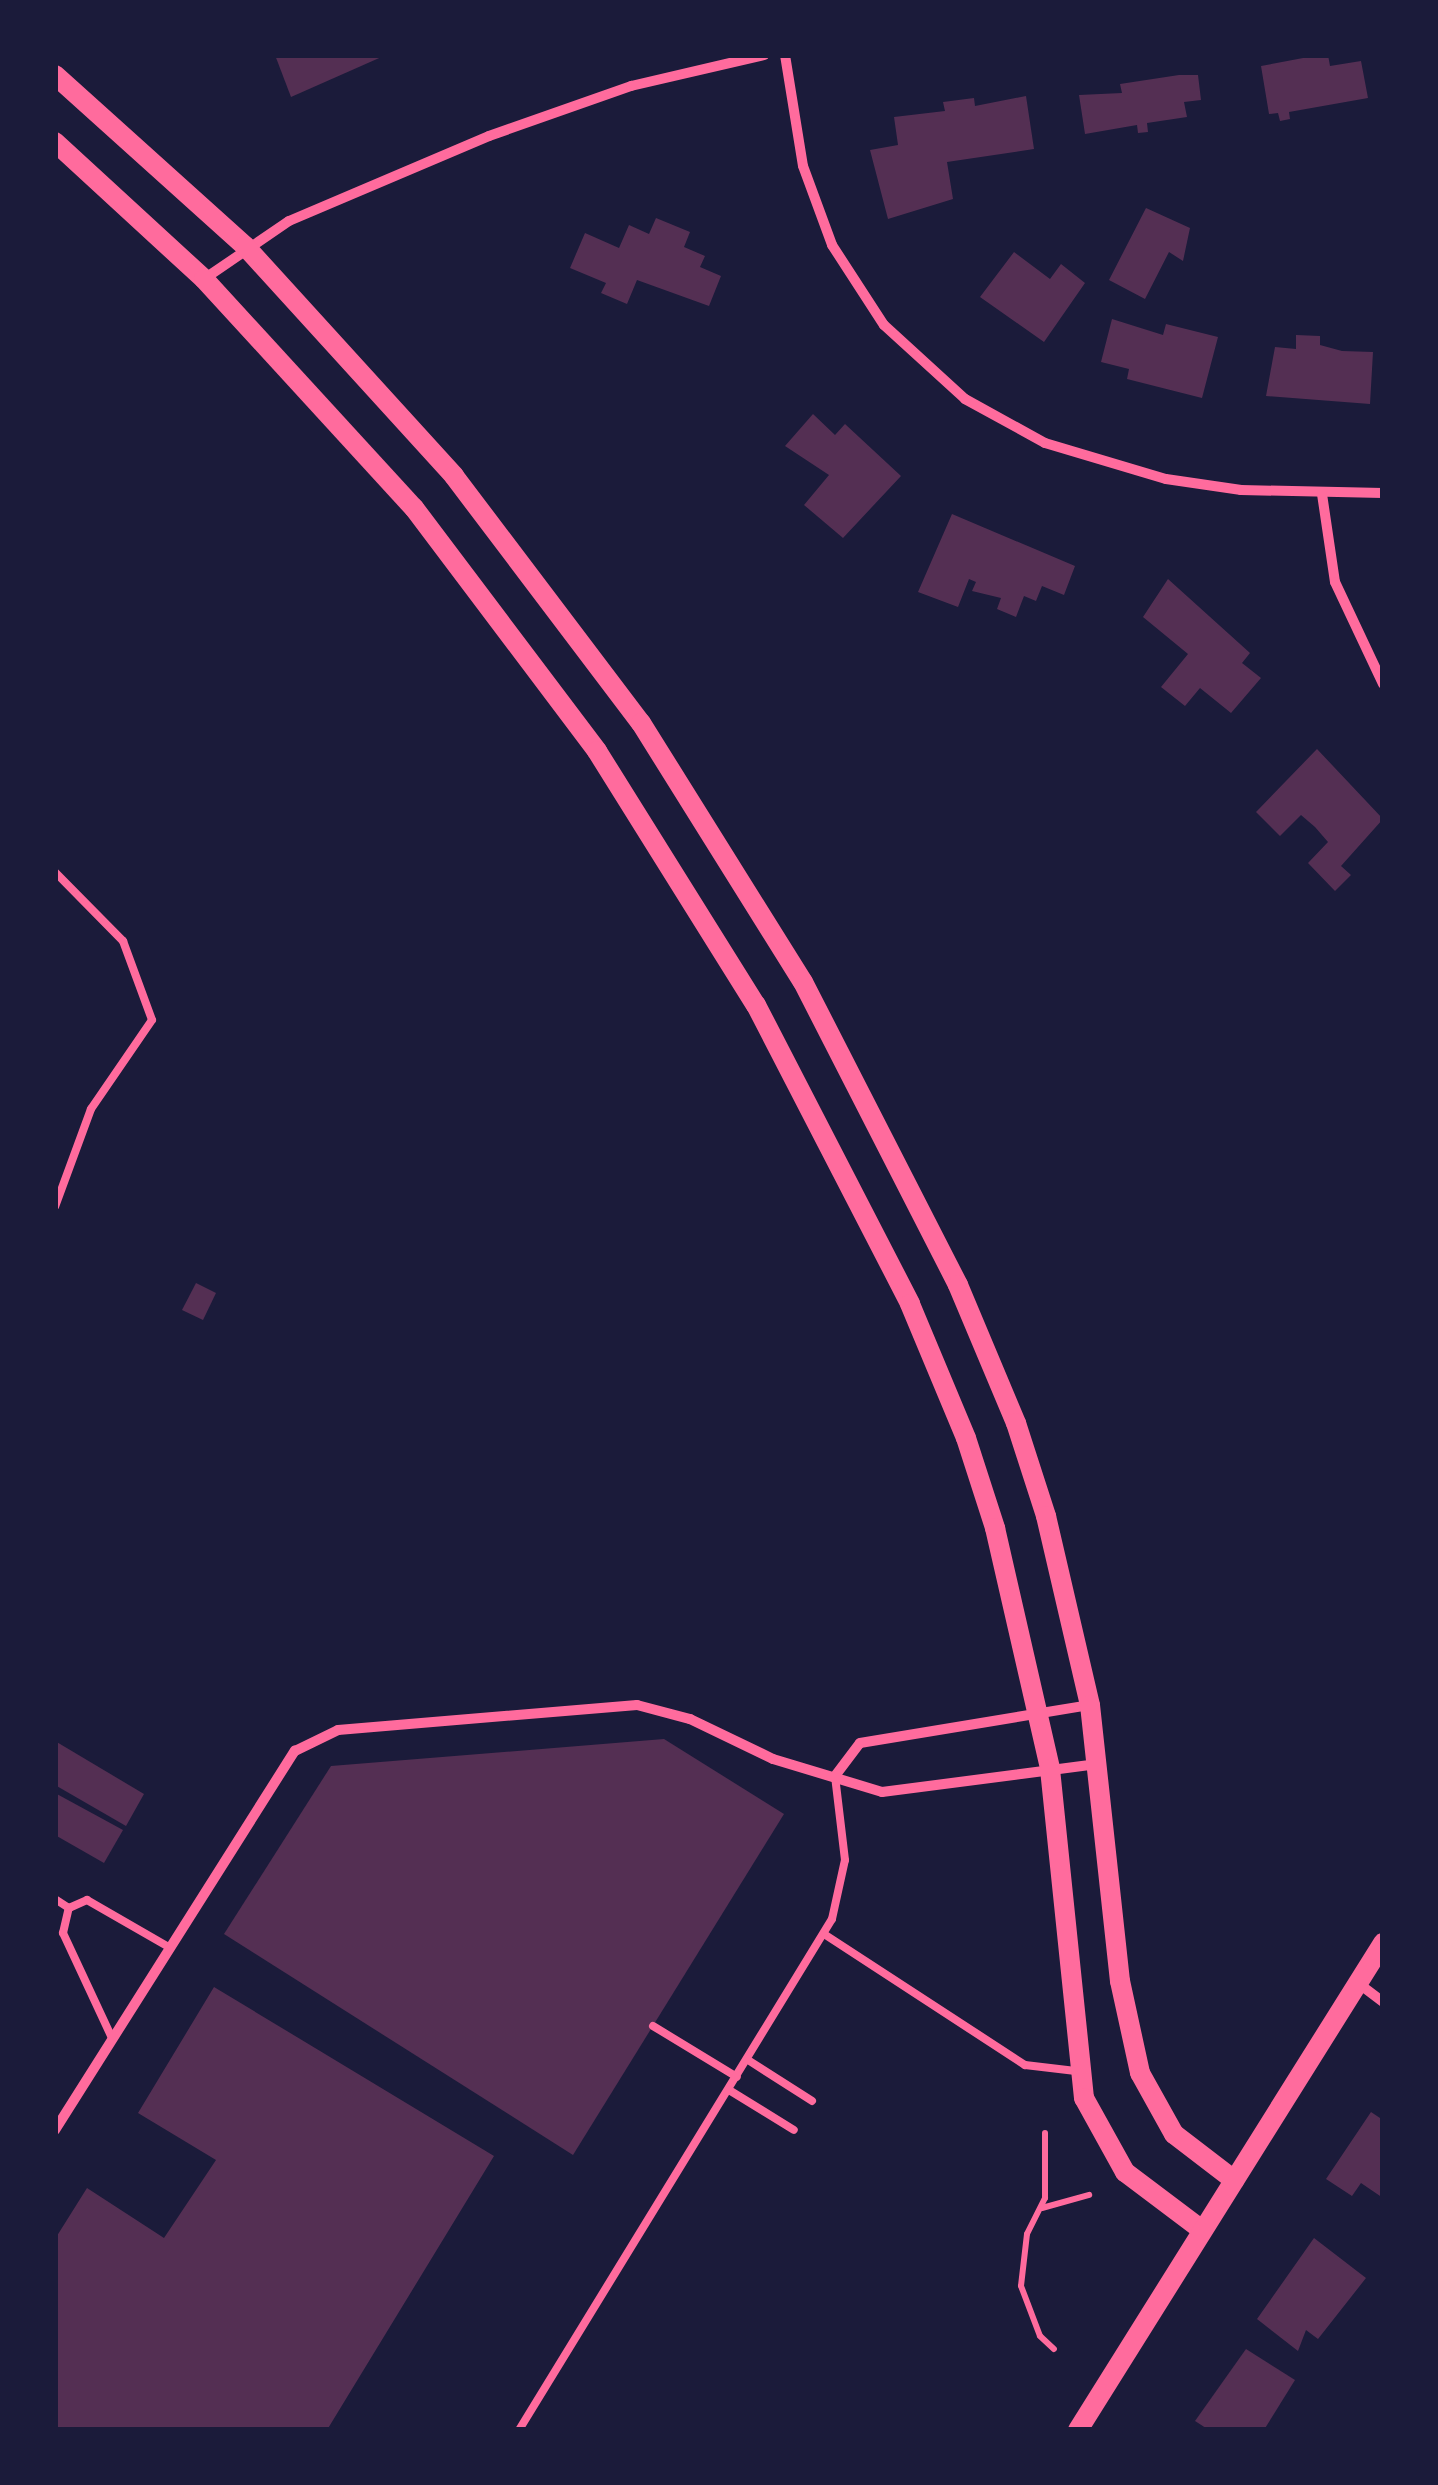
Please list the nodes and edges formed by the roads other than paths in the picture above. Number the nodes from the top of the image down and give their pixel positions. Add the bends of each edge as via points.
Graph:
1 (764, 55) edge
2 (785, 55) edge
3 (55, 75) edge
4 (55, 142) edge
5 (246, 246) junction
6 (204, 279) junction
7 (1383, 492) edge
8 (1322, 494) junction
9 (1383, 684) edge
10 (55, 872) edge
11 (55, 1206) edge
12 (1090, 1705) junction
13 (1040, 1710) junction
14 (1100, 1763) junction
15 (1050, 1769) junction
16 (835, 1776) junction
17 (55, 1899) edge
18 (69, 1908) junction
19 (824, 1934) junction
20 (1383, 1943) edge
21 (167, 1946) junction
22 (1358, 1983) junction
23 (1383, 2002) edge
24 (653, 2026) dead end
25 (112, 2038) junction
26 (748, 2060) junction
27 (1076, 2071) junction
28 (737, 2077) junction
29 (729, 2090) junction
30 (812, 2101) dead end
31 (55, 2130) edge
32 (794, 2130) dead end
33 (1234, 2180) junction
34 (1202, 2230) junction
35 (519, 2430) edge
36 (1078, 2430) edge

1 - 5 street via 542,115 328,202
2 - 8 street via 803,166 832,246 877,316 947,386 1022,433 1093,460 1190,484
3 - 5 main road
4 - 6 main road
5 - 6 street
5 - 12 main road via 372,381 527,567 672,770 802,982 912,1188 1003,1389 1058,1560
6 - 13 main road via 334,414 485,597 639,812 756,1005 872,1223 953,1406 999,1542
7 - 8 street
8 - 9 street via 1334,582
10 - 11 lane via 123,941 152,1020 92,1108
12 - 13 street
12 - 14 main road
13 - 15 main road
13 - 16 street via 860,1743
14 - 15 street
14 - 33 main road via 1120,1981 1140,2073 1174,2134
15 - 16 street via 882,1792
15 - 27 main road
16 - 19 lane via 846,1860
16 - 21 street via 773,1758 690,1719 637,1706 338,1730 295,1751
17 - 18 lane
18 - 21 lane via 87,1900
18 - 25 lane via 64,1932
19 - 26 lane
19 - 27 lane via 1025,2065
20 - 22 main road
21 - 25 street
22 - 23 street
22 - 33 main road
24 - 28 lane
25 - 31 street
26 - 28 lane
26 - 30 lane
27 - 34 main road via 1106,2146 1125,2172
28 - 29 lane
29 - 32 lane
29 - 35 lane
33 - 34 main road
34 - 36 main road

